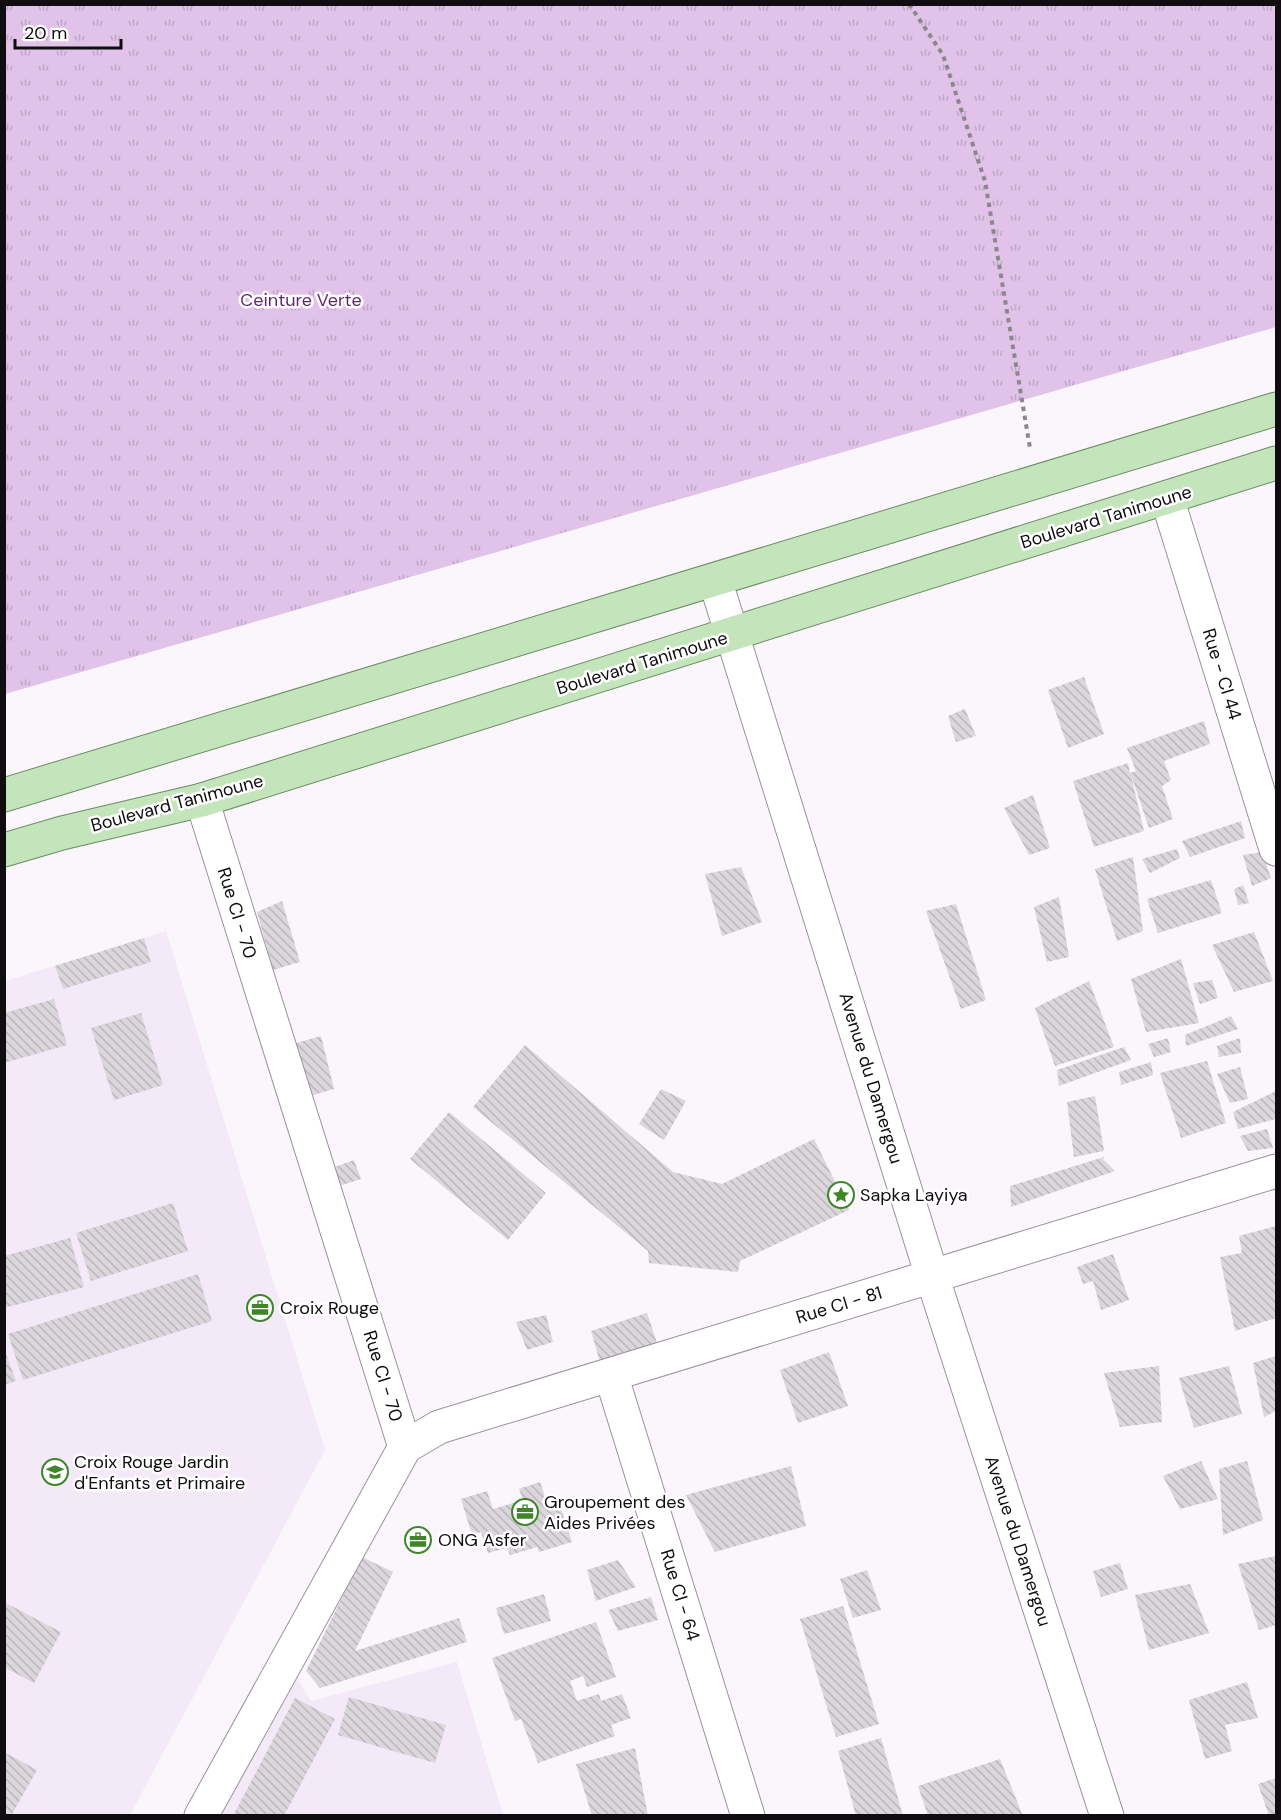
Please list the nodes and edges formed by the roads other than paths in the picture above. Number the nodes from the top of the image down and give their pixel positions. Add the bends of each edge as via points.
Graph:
1 (1276, 409) edge
2 (1276, 463) edge
3 (1167, 498) junction
4 (715, 580) junction
5 (733, 634) junction
6 (4, 795) edge
7 (202, 800) junction
8 (1276, 849) edge
9 (4, 850) edge
10 (1276, 1171) edge
11 (932, 1276) junction
12 (611, 1375) junction
13 (405, 1447) junction
14 (201, 1815) edge
15 (748, 1815) edge
16 (1107, 1815) edge

1 - 4 main road
2 - 3 main road, Boulevard Tanimoune
3 - 5 main road, Boulevard Tanimoune
3 - 8 street, Rue - CI 44
4 - 5 street, Avenue du Damergou
4 - 6 main road
5 - 7 main road, Boulevard Tanimoune
5 - 11 street, Avenue du Damergou
7 - 9 main road, Boulevard Tanimoune
7 - 13 street, Rue CI - 70
10 - 11 street, Rue CI - 81
11 - 12 street, Rue CI - 81
11 - 16 street, Avenue du Damergou
12 - 13 street, Rue CI - 81 via 439,1427
12 - 15 street, Rue CI - 64
13 - 14 street

